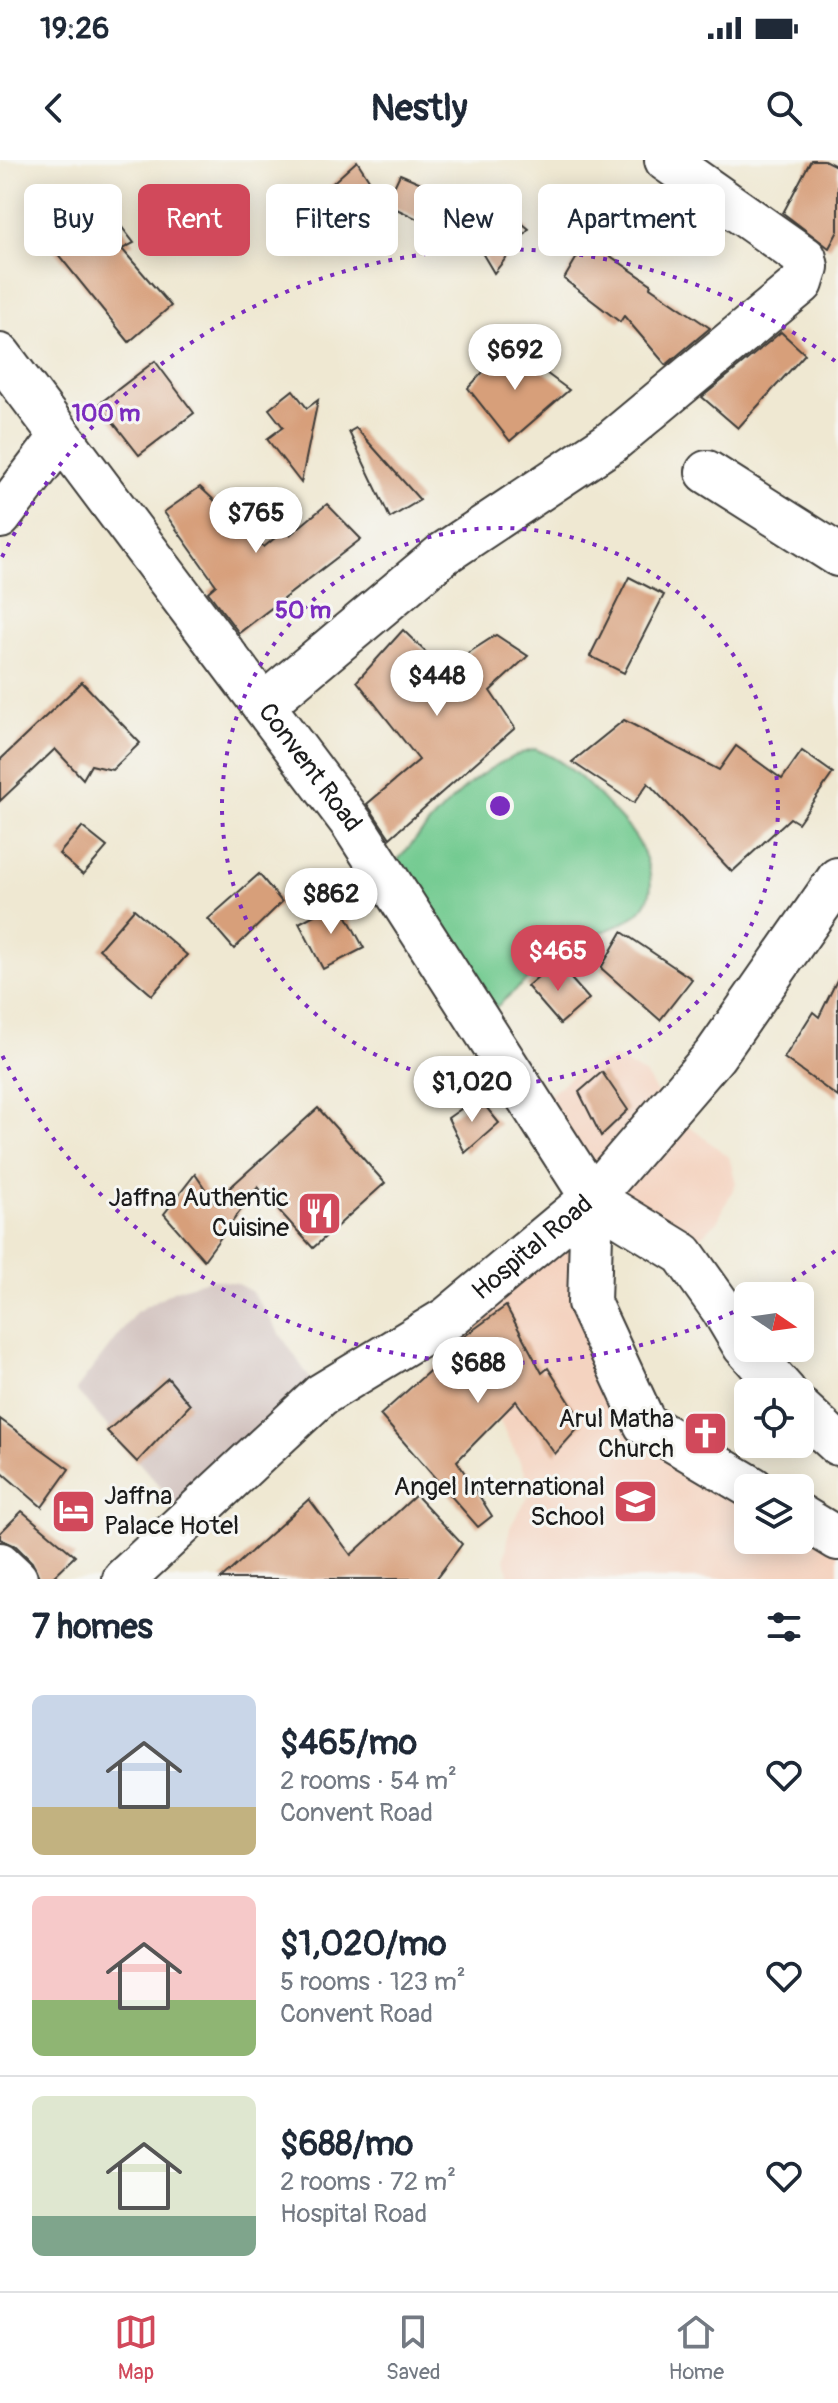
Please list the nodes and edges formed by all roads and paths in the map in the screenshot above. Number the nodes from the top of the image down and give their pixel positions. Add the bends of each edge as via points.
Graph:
1 (666, 160) edge
2 (0, 355) edge
3 (61, 437) junction
4 (707, 472) dead end
5 (0, 517) edge
6 (838, 555) edge
7 (263, 705) junction
8 (838, 879) edge
9 (592, 1198) junction
10 (773, 1378) edge
11 (814, 1422) edge
12 (838, 1444) edge
13 (734, 1477) edge
14 (814, 1524) edge
15 (838, 1539) edge
16 (0, 1564) edge
17 (16, 1579) edge
18 (124, 1579) edge

1 - 7 street via 805,258 802,283 610,443 443,554
2 - 3 street, Convent Road
3 - 5 street
3 - 7 street, Convent Road
4 - 6 street
7 - 9 street, Convent Road via 353,825
8 - 9 street, Hospital Road via 715,1055
9 - 10 street via 683,1254 744,1346
9 - 13 street via 589,1303 645,1424
9 - 18 street, Hospital Road via 448,1318 321,1395
11 - 12 street
14 - 15 street
16 - 17 street

